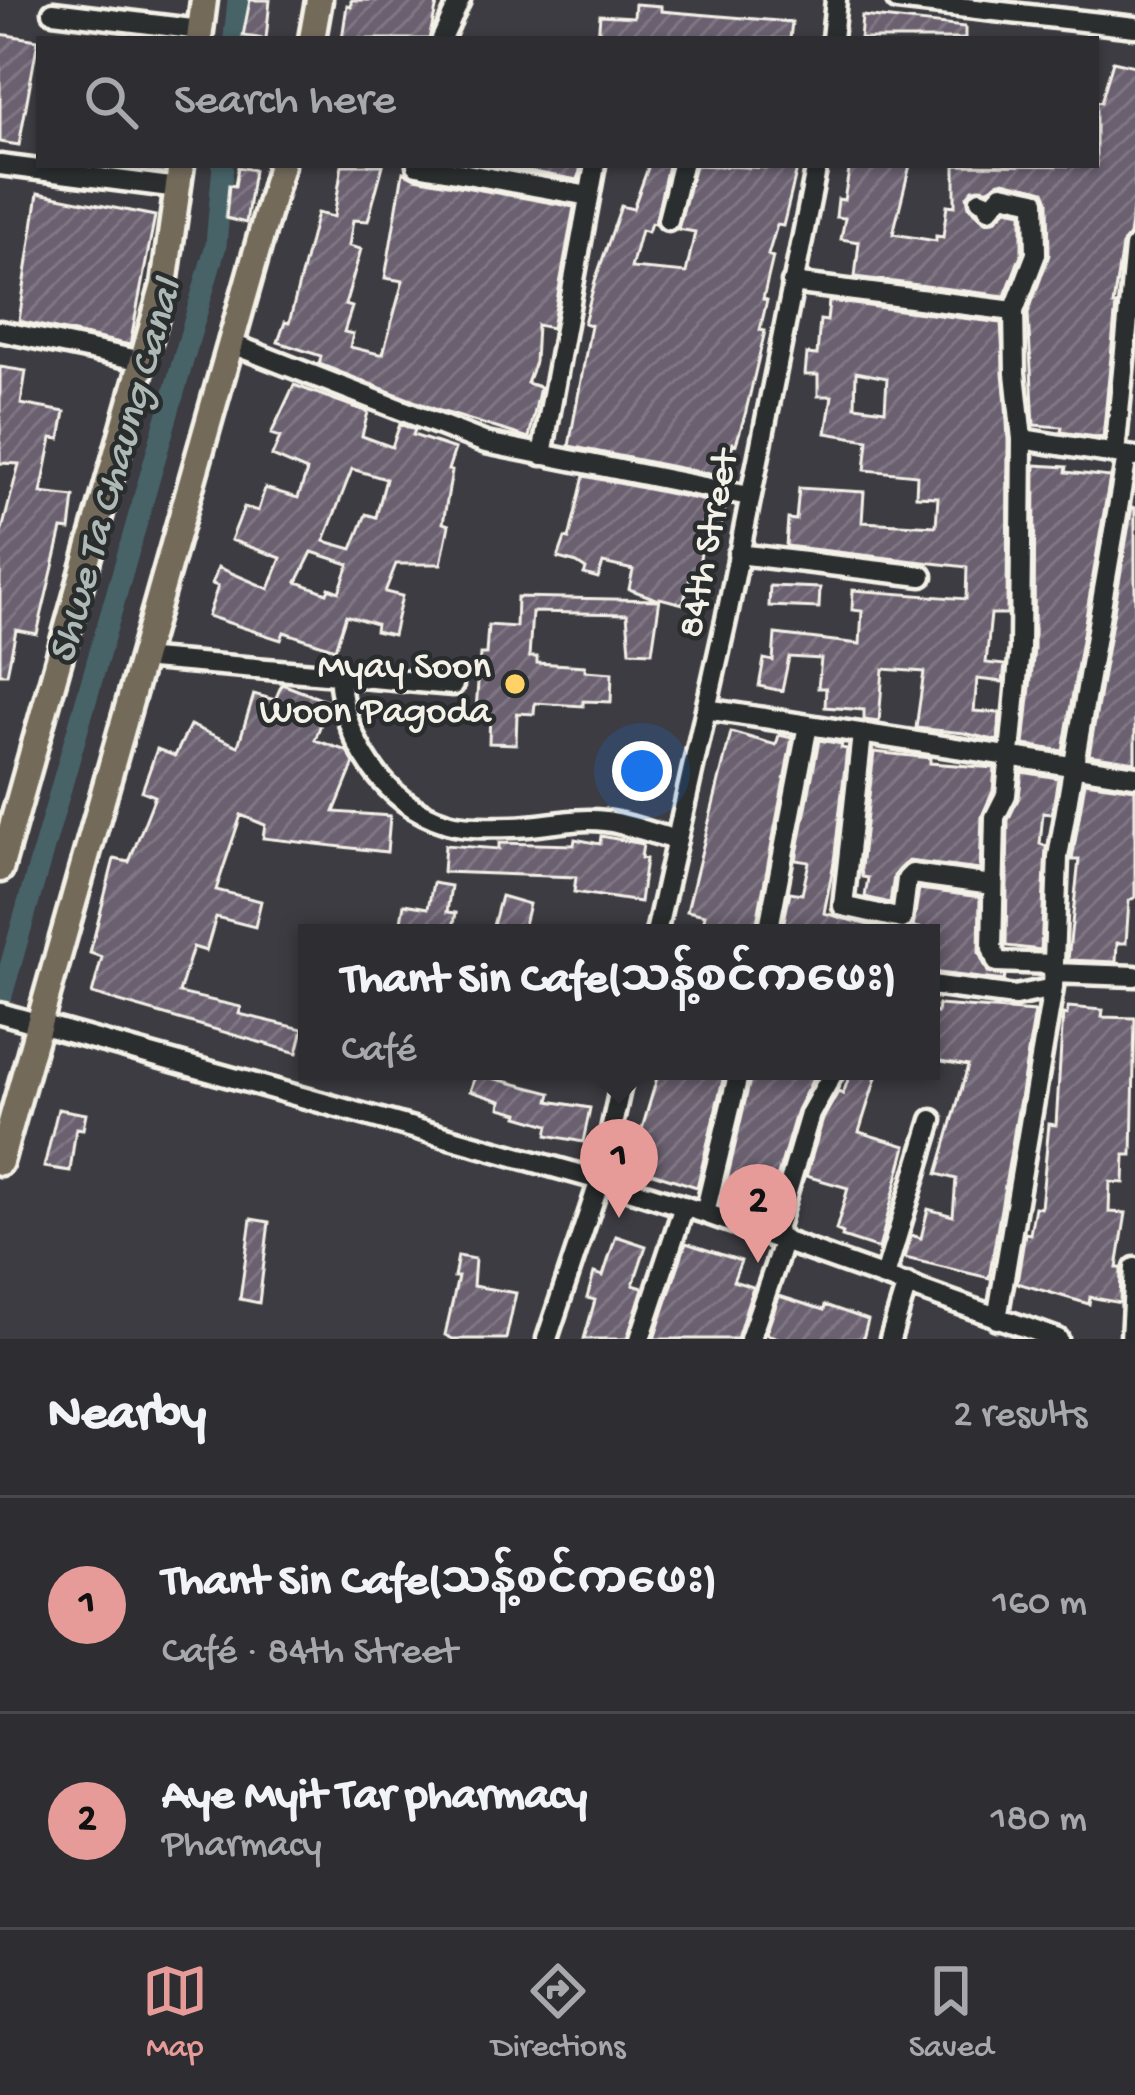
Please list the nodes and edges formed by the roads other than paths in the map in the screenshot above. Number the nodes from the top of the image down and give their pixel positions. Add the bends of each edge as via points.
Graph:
1 (204, 0) edge
2 (320, 0) edge
3 (460, 0) edge
4 (836, 0) edge
5 (897, 0) edge
6 (1005, 6) edge
7 (53, 12) dead end
8 (1135, 27) edge
9 (199, 34) edge
10 (313, 36) edge
11 (443, 36) edge
12 (832, 36) edge
13 (0, 165) edge
14 (36, 167) edge
15 (45, 168) edge
16 (280, 168) edge
17 (435, 168) edge
18 (594, 168) edge
19 (681, 168) edge
20 (816, 168) edge
21 (180, 177) edge
22 (589, 196) junction
23 (980, 200) dead end
24 (668, 220) dead end
25 (1135, 247) edge
26 (792, 284) junction
27 (1014, 310) junction
28 (0, 331) edge
29 (232, 344) junction
30 (143, 361) junction
31 (1022, 440) junction
32 (542, 455) junction
33 (1126, 456) edge
34 (749, 496) junction
35 (738, 554) junction
36 (922, 577) dead end
37 (140, 658) junction
38 (339, 675) junction
39 (454, 685) dead end
40 (706, 709) junction
41 (808, 724) junction
42 (862, 734) junction
43 (1009, 754) junction
44 (1072, 765) junction
45 (1135, 776) edge
46 (677, 840) junction
47 (0, 869) edge
48 (992, 885) junction
49 (658, 924) edge
50 (770, 924) edge
51 (1053, 975) junction
52 (1135, 976) edge
53 (940, 986) edge
54 (0, 1013) edge
55 (34, 1024) junction
56 (622, 1080) edge
57 (737, 1080) edge
58 (829, 1080) edge
59 (932, 1120) dead end
60 (0, 1162) edge
61 (600, 1180) junction
62 (683, 1206) junction
63 (705, 1213) junction
64 (779, 1239) junction
65 (1135, 1268) edge
66 (885, 1276) junction
67 (907, 1284) junction
68 (997, 1319) junction
69 (547, 1339) edge
70 (640, 1339) edge
71 (750, 1339) edge
72 (890, 1339) edge
73 (1058, 1339) edge
74 (1131, 1339) edge

1 - 9 main road
2 - 10 main road
3 - 11 street
4 - 12 street
5 - 6 street
6 - 8 street
7 - 9 street
13 - 14 street
15 - 21 street
16 - 29 main road
17 - 22 street
18 - 22 street
19 - 24 street
20 - 26 street, 84th Street
21 - 30 main road
22 - 32 street
23 - 27 street via 989,209 1002,194 1035,201 1036,254
25 - 33 street
26 - 27 street
26 - 34 street, 84th Street
27 - 31 street
28 - 30 street
29 - 32 street via 486,442
29 - 37 main road
30 - 47 main road
31 - 33 street
31 - 43 street via 1020,649
32 - 34 street
33 - 44 street
34 - 35 street, 84th Street
35 - 36 street
35 - 40 street, 84th Street
37 - 38 street
37 - 55 main road
38 - 39 street
38 - 46 street via 342,709 373,772 449,824 608,821
40 - 41 street
40 - 46 street, 84th Street
41 - 42 street
41 - 50 street
42 - 43 street
42 - 48 street via 843,906 902,919 912,874
43 - 44 street
43 - 48 street
44 - 45 street
44 - 51 street
46 - 49 street, 84th Street
48 - 51 street via 997,962
51 - 52 street
51 - 53 street via 1015,996
51 - 68 street
54 - 55 street
55 - 60 main road
55 - 61 street
56 - 61 street
57 - 63 street
58 - 64 street via 811,1114
59 - 66 street
61 - 62 street
61 - 69 street
62 - 63 street
62 - 70 street
63 - 64 street
64 - 66 street
64 - 71 street
65 - 74 street
66 - 67 street
67 - 68 street
67 - 72 street
68 - 73 street

